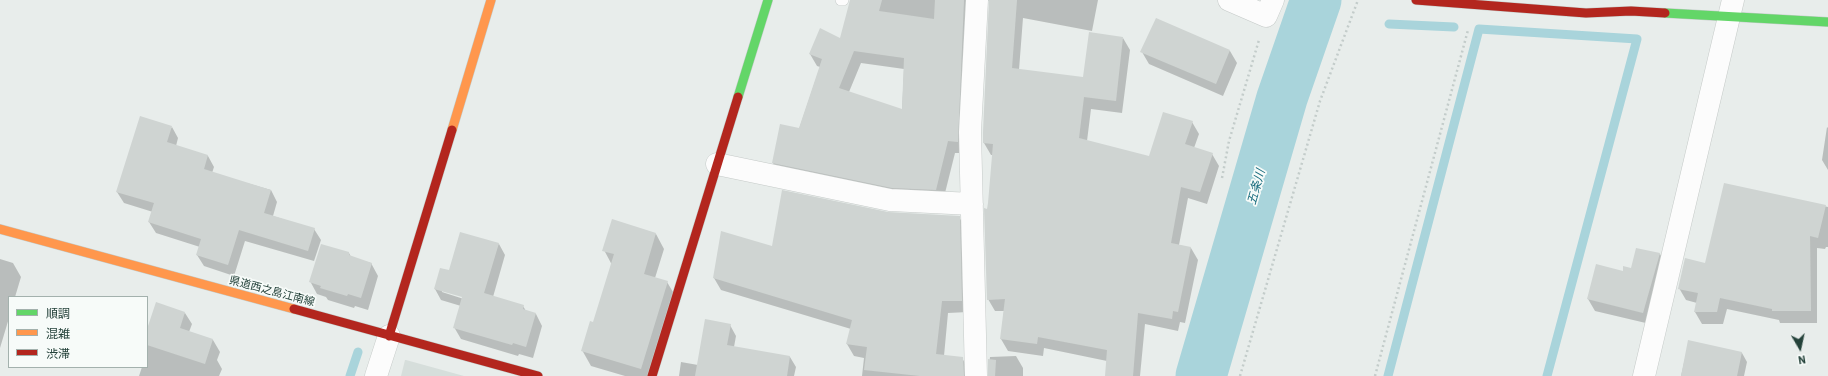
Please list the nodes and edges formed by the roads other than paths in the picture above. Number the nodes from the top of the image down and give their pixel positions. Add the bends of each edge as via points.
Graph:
1 (491, 0) edge
2 (768, 0) edge
3 (977, 0) edge
4 (1229, 0) edge
5 (1416, 0) edge
6 (1269, 8) edge
7 (1731, 8) edge
8 (1828, 22) edge
9 (717, 164) junction
10 (972, 204) junction
11 (0, 229) edge
12 (389, 336) junction
13 (376, 376) edge
14 (538, 376) edge
15 (652, 376) edge
16 (976, 376) edge
17 (1644, 376) edge

1 - 12 street
2 - 9 street
3 - 10 street via 970,132
4 - 6 street
5 - 7 street via 1586,13
7 - 8 street
7 - 17 street
9 - 10 street via 890,200
9 - 15 street
10 - 16 street
11 - 12 street, 県道西之島江南線
12 - 13 street
12 - 14 street, 県道西之島江南線

